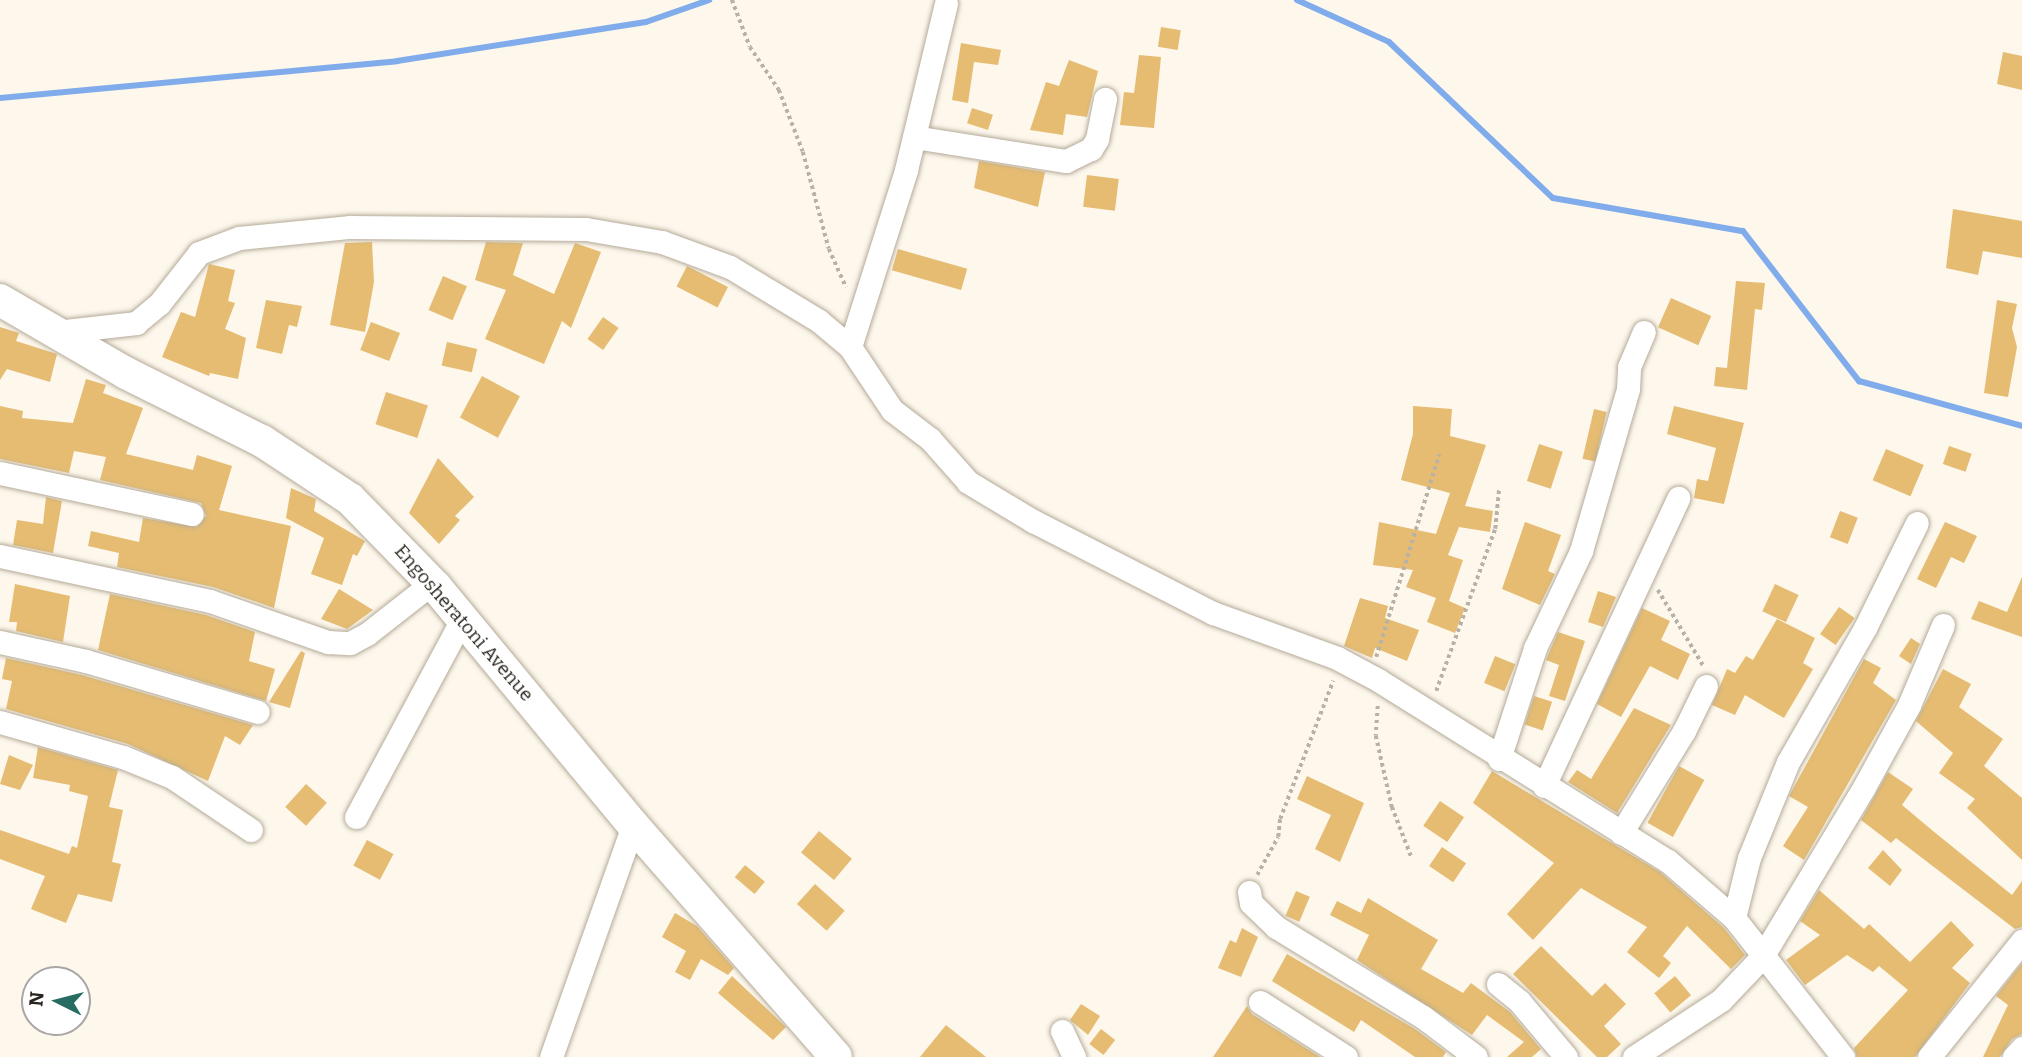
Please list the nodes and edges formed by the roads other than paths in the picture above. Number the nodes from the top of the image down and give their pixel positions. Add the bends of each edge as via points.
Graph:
1 (946, 4) dead end
2 (1105, 99) dead end
3 (914, 137) junction
4 (0, 300) edge
5 (56, 332) junction
6 (1644, 332) dead end
7 (850, 347) junction
8 (0, 473) edge
9 (1678, 498) dead end
10 (192, 513) dead end
11 (1917, 523) dead end
12 (0, 556) edge
13 (432, 583) junction
14 (462, 619) junction
15 (1943, 625) dead end
16 (0, 642) edge
17 (1706, 686) road end
18 (258, 712) dead end
19 (0, 722) edge
20 (1499, 759) junction
21 (1544, 786) junction
22 (356, 817) dead end
23 (633, 825) junction
24 (251, 830) dead end
25 (1621, 834) junction
26 (1249, 892) road end
27 (1734, 918) junction
28 (2022, 941) edge
29 (1762, 957) junction
30 (1498, 984) dead end
31 (1260, 1002) dead end
32 (1062, 1031) dead end
33 (2022, 1048) edge
34 (551, 1057) edge
35 (836, 1057) edge
36 (1074, 1057) edge
37 (1346, 1057) edge
38 (1476, 1057) edge
39 (1566, 1057) edge
40 (1634, 1057) edge
41 (1843, 1057) edge
42 (1929, 1057) edge
43 (2014, 1057) edge

1 - 3 street
2 - 3 street via 1091,149 1066,161
3 - 7 street
4 - 5 street, Engosheratoni Avenue
5 - 7 street via 136,323 159,304 199,253 239,238 350,227 539,226 662,242 730,267 819,321
5 - 13 street, Engosheratoni Avenue via 262,441 339,492
6 - 20 street via 1629,367 1628,389 1581,551 1535,648
7 - 20 street via 892,410 930,439 968,482 1044,527 1213,613 1337,658
8 - 10 street
9 - 21 street
11 - 27 street via 1865,628 1788,762 1749,858
12 - 13 street via 210,601 328,642 350,643 367,634
13 - 14 street, Engosheratoni Avenue
14 - 22 street
14 - 23 street, Engosheratoni Avenue
15 - 29 street via 1909,705
16 - 18 street via 86,661
17 - 25 street
19 - 24 street via 124,757 172,777
20 - 21 street
21 - 25 street
23 - 34 street
23 - 35 street, Engosheratoni Avenue
25 - 27 street via 1668,861
26 - 38 street via 1262,916 1423,1017
27 - 29 street
28 - 42 street
29 - 40 street via 1721,1000
29 - 41 street
30 - 39 street via 1519,1001
31 - 37 street
32 - 36 street
33 - 43 street

